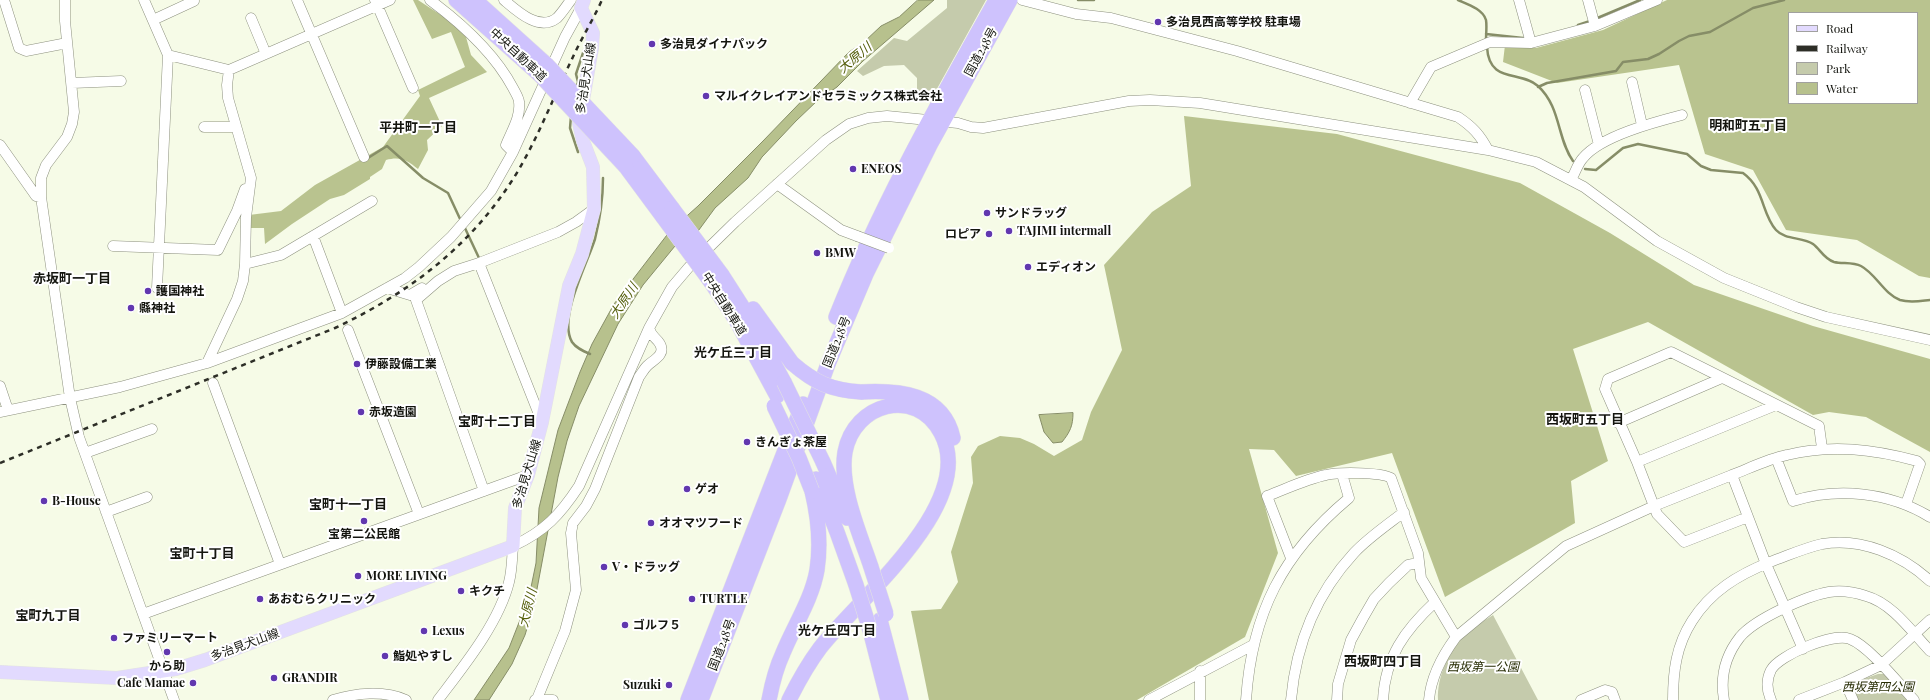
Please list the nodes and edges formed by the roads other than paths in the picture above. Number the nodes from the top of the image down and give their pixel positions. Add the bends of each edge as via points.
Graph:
1 (4, 0) edge
2 (66, 0) edge
3 (144, 0) edge
4 (297, 0) edge
5 (390, 0) edge
6 (430, 0) edge
7 (456, 0) edge
8 (475, 0) edge
9 (504, 0) edge
10 (996, 0) edge
11 (1010, 0) edge
12 (1022, 0) edge
13 (1519, 0) edge
14 (1588, 0) edge
15 (1656, 0) edge
16 (194, 1) dead end
17 (376, 3) edge
18 (579, 3) edge
19 (251, 18) dead end
20 (153, 20) junction
21 (1595, 26) junction
22 (311, 34) junction
23 (67, 43) junction
24 (1531, 44) junction
25 (266, 54) junction
26 (168, 55) junction
27 (230, 70) junction
28 (543, 70) junction
29 (121, 81) dead end
30 (1632, 82) dead end
31 (72, 83) junction
32 (413, 88) dead end
33 (1585, 90) dead end
34 (1410, 103) junction
35 (1682, 115) dead end
36 (936, 122) junction
37 (1642, 125) junction
38 (204, 127) dead end
39 (236, 127) junction
40 (0, 145) edge
41 (1599, 145) junction
42 (1488, 150) junction
43 (513, 152) junction
44 (364, 156) dead end
45 (251, 178) junction
46 (1572, 180) junction
47 (778, 184) junction
48 (41, 197) junction
49 (372, 202) dead end
50 (594, 209) junction
51 (313, 236) junction
52 (113, 246) dead end
53 (888, 248) dead end
54 (158, 249) junction
55 (479, 263) junction
56 (245, 264) junction
57 (719, 276) junction
58 (438, 281) junction
59 (157, 288) dead end
60 (388, 288) junction
61 (342, 313) junction
62 (649, 328) junction
63 (348, 330) dead end
64 (1930, 340) edge
65 (207, 363) junction
66 (1722, 378) junction
67 (213, 383) dead end
68 (0, 386) edge
69 (70, 398) junction
70 (1776, 405) junction
71 (4, 411) edge
72 (542, 422) junction
73 (1618, 423) junction
74 (152, 429) dead end
75 (1822, 448) junction
76 (85, 453) junction
77 (1776, 458) junction
78 (1637, 462) junction
79 (1342, 474) junction
80 (528, 475) junction
81 (1732, 475) junction
82 (814, 485) junction
83 (484, 491) junction
84 (147, 497) dead end
85 (1906, 504) junction
86 (1654, 506) junction
87 (106, 512) junction
88 (1404, 512) junction
89 (419, 514) junction
90 (1748, 517) junction
91 (1930, 517) edge
92 (513, 546) junction
93 (1291, 558) junction
94 (1418, 563) junction
95 (280, 564) junction
96 (1766, 564) junction
97 (869, 570) junction
98 (1930, 581) edge
99 (1435, 602) junction
100 (1786, 607) junction
101 (143, 614) junction
102 (1930, 620) edge
103 (879, 621) junction
104 (1915, 635) junction
105 (1456, 637) junction
106 (1253, 645) junction
107 (1803, 649) junction
108 (1930, 651) edge
109 (1881, 665) junction
110 (163, 671) junction
111 (1200, 671) junction
112 (0, 672) edge
113 (1845, 682) junction
114 (174, 700) edge
115 (333, 700) edge
116 (406, 700) edge
117 (438, 700) edge
118 (536, 700) edge
119 (553, 700) edge
120 (688, 700) edge
121 (701, 700) edge
122 (769, 700) edge
123 (789, 700) edge
124 (798, 700) edge
125 (888, 700) edge
126 (901, 700) edge
127 (1149, 700) edge
128 (1200, 700) edge
129 (1246, 700) edge
130 (1292, 700) edge
131 (1337, 700) edge
132 (1383, 700) edge
133 (1429, 700) edge
134 (1581, 700) edge
135 (1615, 700) edge
136 (1673, 700) edge
137 (1724, 700) edge
138 (1771, 700) edge
139 (1800, 700) edge
140 (1852, 700) edge
141 (1914, 700) edge

1 - 23 street via 19,48 26,51
2 - 23 street
3 - 20 street
4 - 22 street
5 - 17 street
6 - 43 street via 472,35 508,80 519,101 518,115 506,145
7 - 28 highway, 中央自動車道
8 - 28 highway, 中央自動車道
9 - 18 street via 525,17 544,22 557,18
10 - 36 highway, 国道248号
11 - 36 highway, 国道248号
12 - 34 street via 1076,14 1111,18 1237,51
13 - 24 street
14 - 21 street
15 - 21 street
16 - 20 street
17 - 22 street
17 - 32 street
18 - 43 street via 574,20
18 - 50 main road, 多治見犬山線 via 593,33 579,123 593,167
19 - 25 street
20 - 26 street
21 - 24 street
22 - 25 street
22 - 44 street
23 - 31 street
24 - 34 street via 1490,42 1431,67
25 - 27 street
26 - 27 street
26 - 54 street
27 - 39 street via 226,85
28 - 57 highway, 中央自動車道, bridge via 630,162
29 - 31 street
30 - 37 street
31 - 48 street via 72,124 63,144 46,165 41,178
33 - 41 street
34 - 42 street via 1458,118 1472,126 1480,134
35 - 37 street
36 - 42 street via 983,128 1129,101 1150,100 1200,103
36 - 47 street via 887,116 849,124 826,140
36 - 120 highway, 国道248号 via 876,224 851,279
36 - 121 highway, 国道248号 via 841,330
37 - 41 street
38 - 39 street
39 - 45 street
40 - 48 street via 36,196
41 - 46 street via 1583,158
42 - 46 street via 1536,162
43 - 60 street via 491,191 456,232 419,267
45 - 54 street via 218,250
45 - 56 street via 246,217
46 - 64 street via 1658,241 1731,281 1826,317
47 - 53 street, bridge via 841,230
47 - 62 street via 689,267 672,287
48 - 69 street
49 - 51 street
50 - 55 street via 558,232
50 - 72 main road, 多治見犬山線 via 582,254 569,286
51 - 56 street via 281,255
51 - 61 street
52 - 54 street
54 - 59 street
55 - 58 street
55 - 72 street
56 - 65 street via 237,299
57 - 82 highway, 中央自動車道, bridge via 736,320 738,338 776,401 799,458
57 - 97 highway, 中央自動車道, bridge via 747,314 784,382 823,462
57 - 124 highway, bridge via 792,363 808,377 844,391 898,392 922,398 944,418 952,433 956,460 955,475 944,510 915,555 826,654
58 - 60 street via 410,295
58 - 83 street via 416,300
60 - 61 street
61 - 65 street
62 - 92 street via 590,463 568,504 552,522 530,538
62 - 118 street via 652,337 659,342 662,349 660,356 647,366 639,377 595,489 573,523 571,533 576,590 565,631
63 - 89 street
65 - 69 street
66 - 70 street
66 - 73 street
66 - 73 street via 1671,352 1608,379 1605,389
67 - 95 street
68 - 71 street
69 - 71 street
69 - 76 street
70 - 75 street via 1818,426
70 - 78 street
72 - 80 main road, 多治見犬山線
73 - 78 street
74 - 76 street
75 - 77 street
75 - 85 street via 1866,450 1917,461 1920,464
76 - 87 street
77 - 81 street
77 - 85 street via 1793,501 1844,493 1865,494
78 - 86 street
79 - 88 street via 1386,475 1390,478
79 - 93 street via 1349,498 1326,518
79 - 93 street via 1326,474 1268,496
80 - 83 street
80 - 92 main road, 多治見犬山線 via 515,508
81 - 86 street
81 - 90 street
82 - 103 highway, 中央自動車道, bridge via 838,532 856,585
82 - 122 highway via 819,544 817,571 782,653
83 - 89 street
84 - 87 street
85 - 91 street
86 - 90 street via 1657,514 1684,542
86 - 105 street via 1566,546
87 - 101 street
88 - 94 street via 1418,553
88 - 130 street via 1355,552 1321,597 1302,644 1294,676
89 - 95 street
90 - 96 street
92 - 110 main road, 多治見犬山線 via 206,660
92 - 117 street via 509,583 498,610 480,644
93 - 106 street via 1267,602
94 - 99 street via 1421,578
94 - 131 street via 1408,565 1374,599 1351,640 1338,684
95 - 101 street
96 - 98 street via 1822,544 1854,544 1892,555 1912,565
96 - 100 street
96 - 136 street via 1726,584 1708,599 1691,622 1679,647 1673,671
97 - 103 highway, 中央自動車道
97 - 123 highway via 845,482 845,453 850,437 874,410 884,406 910,408 928,417 943,437 948,462 941,497 929,520 901,560 821,648
99 - 105 street
99 - 132 street via 1417,618 1397,644
100 - 104 street via 1828,592 1853,592 1883,604
100 - 107 street
100 - 137 street via 1740,637 1724,668 1721,685
101 - 110 street
102 - 104 street
103 - 125 highway, 中央自動車道
103 - 126 highway, 中央自動車道
104 - 108 street
104 - 109 street
105 - 133 street via 1436,670
106 - 111 street
106 - 129 street
107 - 109 street via 1842,636 1860,643
107 - 138 street via 1780,660 1771,670 1768,687
109 - 113 street
109 - 141 street
110 - 112 main road, 多治見犬山線 via 117,678
110 - 114 street
111 - 127 street
111 - 128 street
113 - 139 street
113 - 140 street
115 - 116 street via 350,694 398,696
118 - 119 street
134 - 135 street via 1605,690 1612,692

